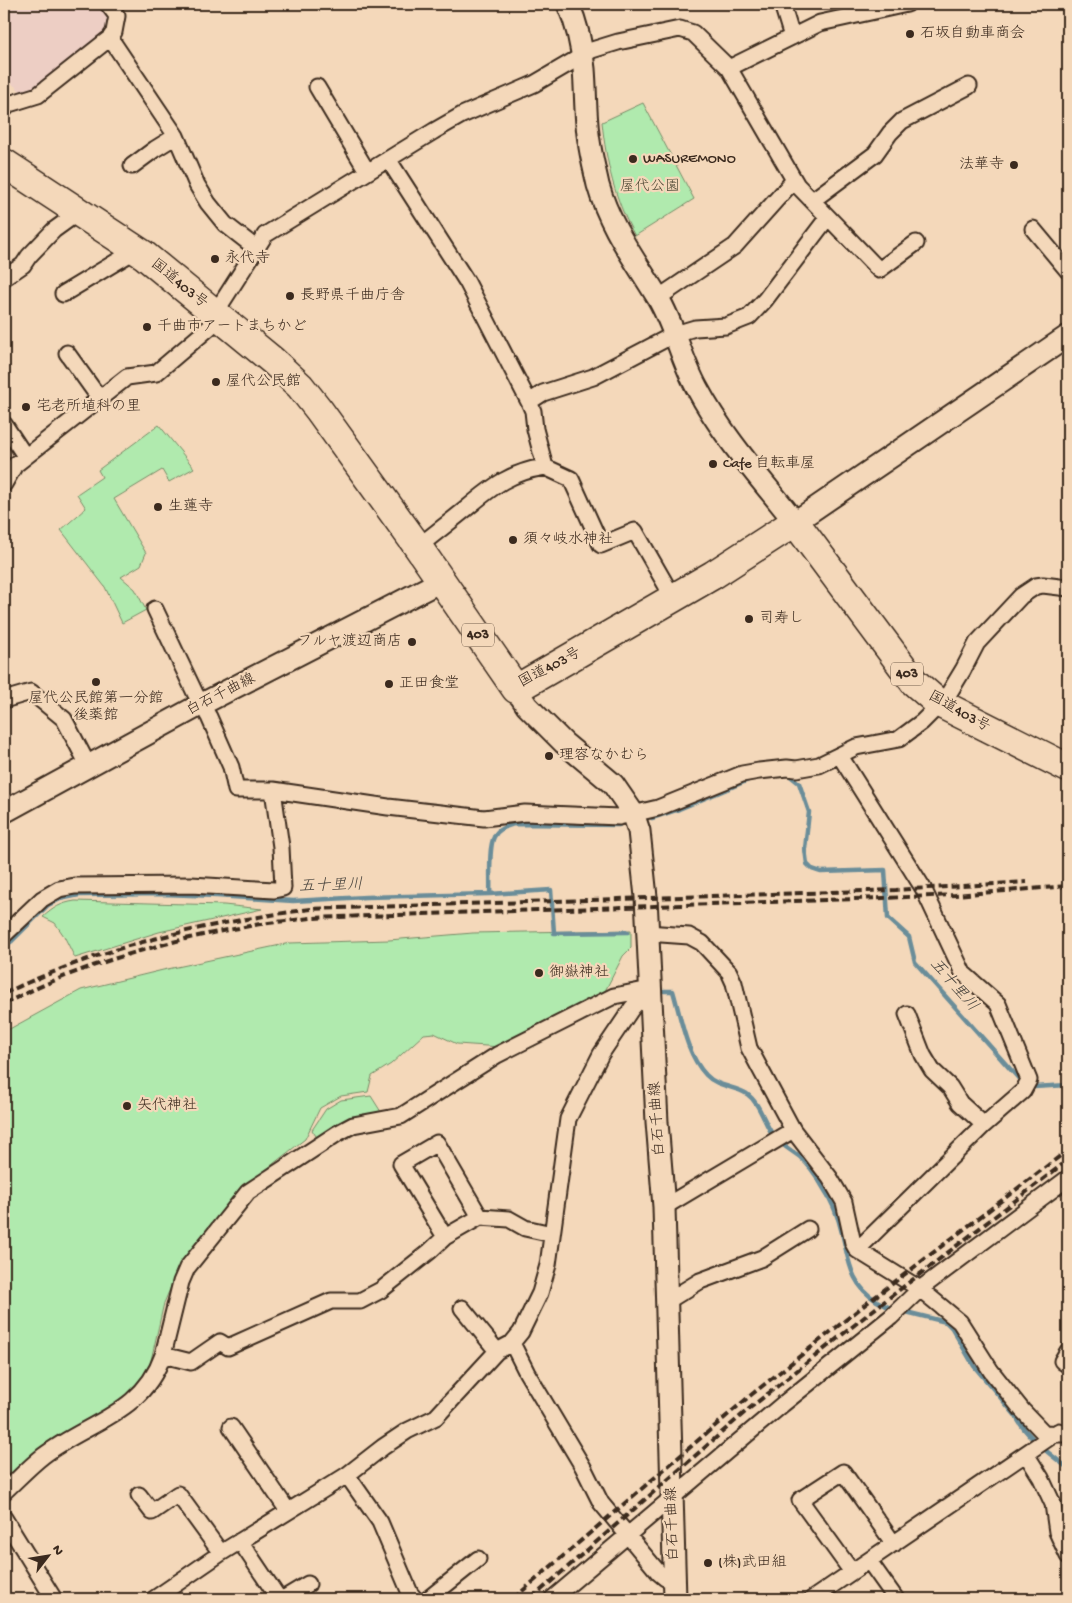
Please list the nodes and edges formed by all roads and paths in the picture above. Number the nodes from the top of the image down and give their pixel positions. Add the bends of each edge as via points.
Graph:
1 (108, 4) edge
2 (568, 4) edge
3 (782, 4) edge
4 (907, 4) edge
5 (792, 37) junction
6 (110, 38) junction
7 (582, 56) junction
8 (729, 68) junction
9 (969, 86) dead end
10 (317, 87) dead end
11 (4, 110) edge
12 (176, 136) junction
13 (388, 159) junction
14 (4, 163) edge
15 (132, 166) dead end
16 (368, 171) junction
17 (794, 180) junction
18 (813, 200) junction
19 (76, 209) junction
20 (828, 217) junction
21 (1033, 228) dead end
22 (916, 243) dead end
23 (134, 248) junction
24 (256, 249) junction
25 (1068, 271) edge
26 (4, 278) edge
27 (63, 294) dead end
28 (658, 298) junction
29 (216, 314) junction
30 (675, 334) junction
31 (1068, 336) edge
32 (67, 353) dead end
33 (100, 398) junction
34 (529, 402) junction
35 (4, 424) edge
36 (25, 456) junction
37 (545, 467) junction
38 (4, 484) edge
39 (795, 522) junction
40 (418, 547) junction
41 (441, 582) junction
42 (1068, 588) edge
43 (674, 598) junction
44 (155, 609) dead end
45 (516, 689) junction
46 (4, 700) edge
47 (940, 704) junction
48 (200, 705) junction
49 (840, 756) junction
50 (88, 765) junction
51 (1068, 768) edge
52 (273, 790) junction
53 (4, 812) edge
54 (633, 814) junction
55 (648, 933) junction
56 (4, 935) edge
57 (650, 989) junction
58 (907, 1014) dead end
59 (984, 1125) junction
60 (782, 1137) junction
61 (1068, 1178) edge
62 (664, 1207) junction
63 (480, 1216) junction
64 (808, 1229) dead end
65 (552, 1234) junction
66 (445, 1237) junction
67 (857, 1250) junction
68 (920, 1289) junction
69 (666, 1298) junction
70 (462, 1308) dead end
71 (512, 1343) junction
72 (1068, 1351) edge
73 (497, 1352) junction
74 (163, 1355) junction
75 (1068, 1365) edge
76 (1068, 1425) edge
77 (231, 1427) dead end
78 (1046, 1442) edge
79 (347, 1475) junction
80 (4, 1492) edge
81 (139, 1494) dead end
82 (673, 1497) junction
83 (288, 1510) junction
84 (4, 1518) edge
85 (626, 1536) junction
86 (240, 1541) junction
87 (894, 1544) junction
88 (221, 1553) junction
89 (1068, 1556) edge
90 (478, 1559) dead end
91 (869, 1561) junction
92 (852, 1572) junction
93 (308, 1584) dead end
94 (675, 1589) edge
95 (54, 1599) edge
96 (154, 1599) edge
97 (279, 1599) edge
98 (283, 1599) edge
99 (415, 1599) edge
100 (428, 1599) edge
101 (552, 1599) edge
102 (812, 1599) edge
103 (896, 1599) edge

1 - 6 street via 117,16
2 - 7 main road via 575,20
3 - 5 street
4 - 5 street via 820,24
5 - 8 street
6 - 11 street via 38,95 9,104
6 - 12 street
7 - 8 street via 618,42 680,29 693,33
7 - 13 street via 534,84 462,116
7 - 28 main road via 588,140 598,186 618,236
8 - 17 street
9 - 18 street via 902,122 890,132 875,154
10 - 16 street
12 - 15 street
12 - 24 street via 208,203 225,224
13 - 16 street
13 - 34 street via 467,282
14 - 19 highway, 国道403号 / 403
16 - 24 street via 265,235
17 - 18 street
17 - 28 street via 735,246
18 - 20 street
19 - 23 highway, 国道403号 / 403
19 - 26 street via 72,217 54,230 23,265
20 - 22 street via 879,270
20 - 30 street via 749,317 726,326 695,328
21 - 25 street
23 - 27 street
23 - 29 highway, 国道403号 / 403
24 - 29 street
28 - 30 main road
29 - 33 street via 210,327 156,373 127,377
29 - 40 highway, 国道403号 / 403 via 300,386
30 - 34 street via 592,377 543,393
30 - 39 main road via 696,388 750,467
31 - 39 main road
32 - 33 street
33 - 36 street
34 - 37 street
35 - 36 street
36 - 38 street via 14,464
37 - 40 street via 511,476 492,486
37 - 43 street via 571,479 601,545 635,531
39 - 43 highway, 国道403号
39 - 47 highway, 国道403号 / 403 via 914,682
40 - 41 highway, 国道403号 / 403
41 - 45 highway, 国道403号 / 403
41 - 48 main road, 白石千曲線
42 - 47 street via 1036,586 1021,596 977,644
43 - 45 highway, 国道403号
44 - 48 street
45 - 54 main road, 白石千曲線 via 527,706 557,737 613,784
46 - 50 street via 31,692 64,719
47 - 49 street via 922,722 898,738 856,747
47 - 51 highway, 国道403号 / 403
48 - 50 main road, 白石千曲線
48 - 52 street via 209,717 231,767 236,790
49 - 54 street via 819,765 742,774 658,808
49 - 59 street via 923,888 963,973 998,1004 1028,1084
50 - 53 main road, 白石千曲線
52 - 54 street via 484,818 526,813 619,817
52 - 56 street via 283,888 75,886 59,889 42,899
54 - 55 main road, 白石千曲線 via 640,831
55 - 57 main road, 白石千曲線
55 - 60 street via 690,936 702,943 728,972 734,983 749,1048
57 - 62 main road, 白石千曲線
57 - 65 street via 632,1008 601,1054 568,1119
57 - 74 street via 614,996 497,1055 400,1116 353,1125 248,1192 187,1268
58 - 59 street via 932,1070 950,1087 960,1104
59 - 67 street
60 - 62 street
60 - 67 street via 830,1178 844,1202
61 - 68 street
62 - 69 main road, 白石千曲線
63 - 65 street via 509,1219 525,1228
63 - 66 street
63 - 66 street via 437,1143 401,1164
64 - 69 street via 762,1258 700,1281 674,1297
65 - 71 street via 540,1293
66 - 74 street via 381,1290 360,1301 331,1301 228,1347 220,1342 191,1362
67 - 68 street
68 - 78 street via 960,1322 991,1371 1044,1433
68 - 82 street via 891,1317
69 - 82 main road, 白石千曲線
70 - 73 street
71 - 73 street
71 - 85 street via 601,1503
72 - 75 street via 1062,1361
73 - 79 street via 436,1417 399,1436
74 - 80 street via 149,1382 133,1401 43,1456
76 - 78 street
77 - 83 street
78 - 87 street
78 - 89 street via 1041,1478 1053,1504 1057,1532
79 - 83 street
79 - 99 street via 380,1522
81 - 88 street via 152,1512 178,1494
82 - 85 street
82 - 94 main road, 白石千曲線
83 - 86 street
84 - 95 street
85 - 94 street
85 - 101 street
86 - 88 street
86 - 97 street
87 - 91 street
87 - 92 street via 843,1472 800,1500
88 - 96 street
90 - 100 street
91 - 92 street
91 - 103 street
92 - 102 street
93 - 98 street

